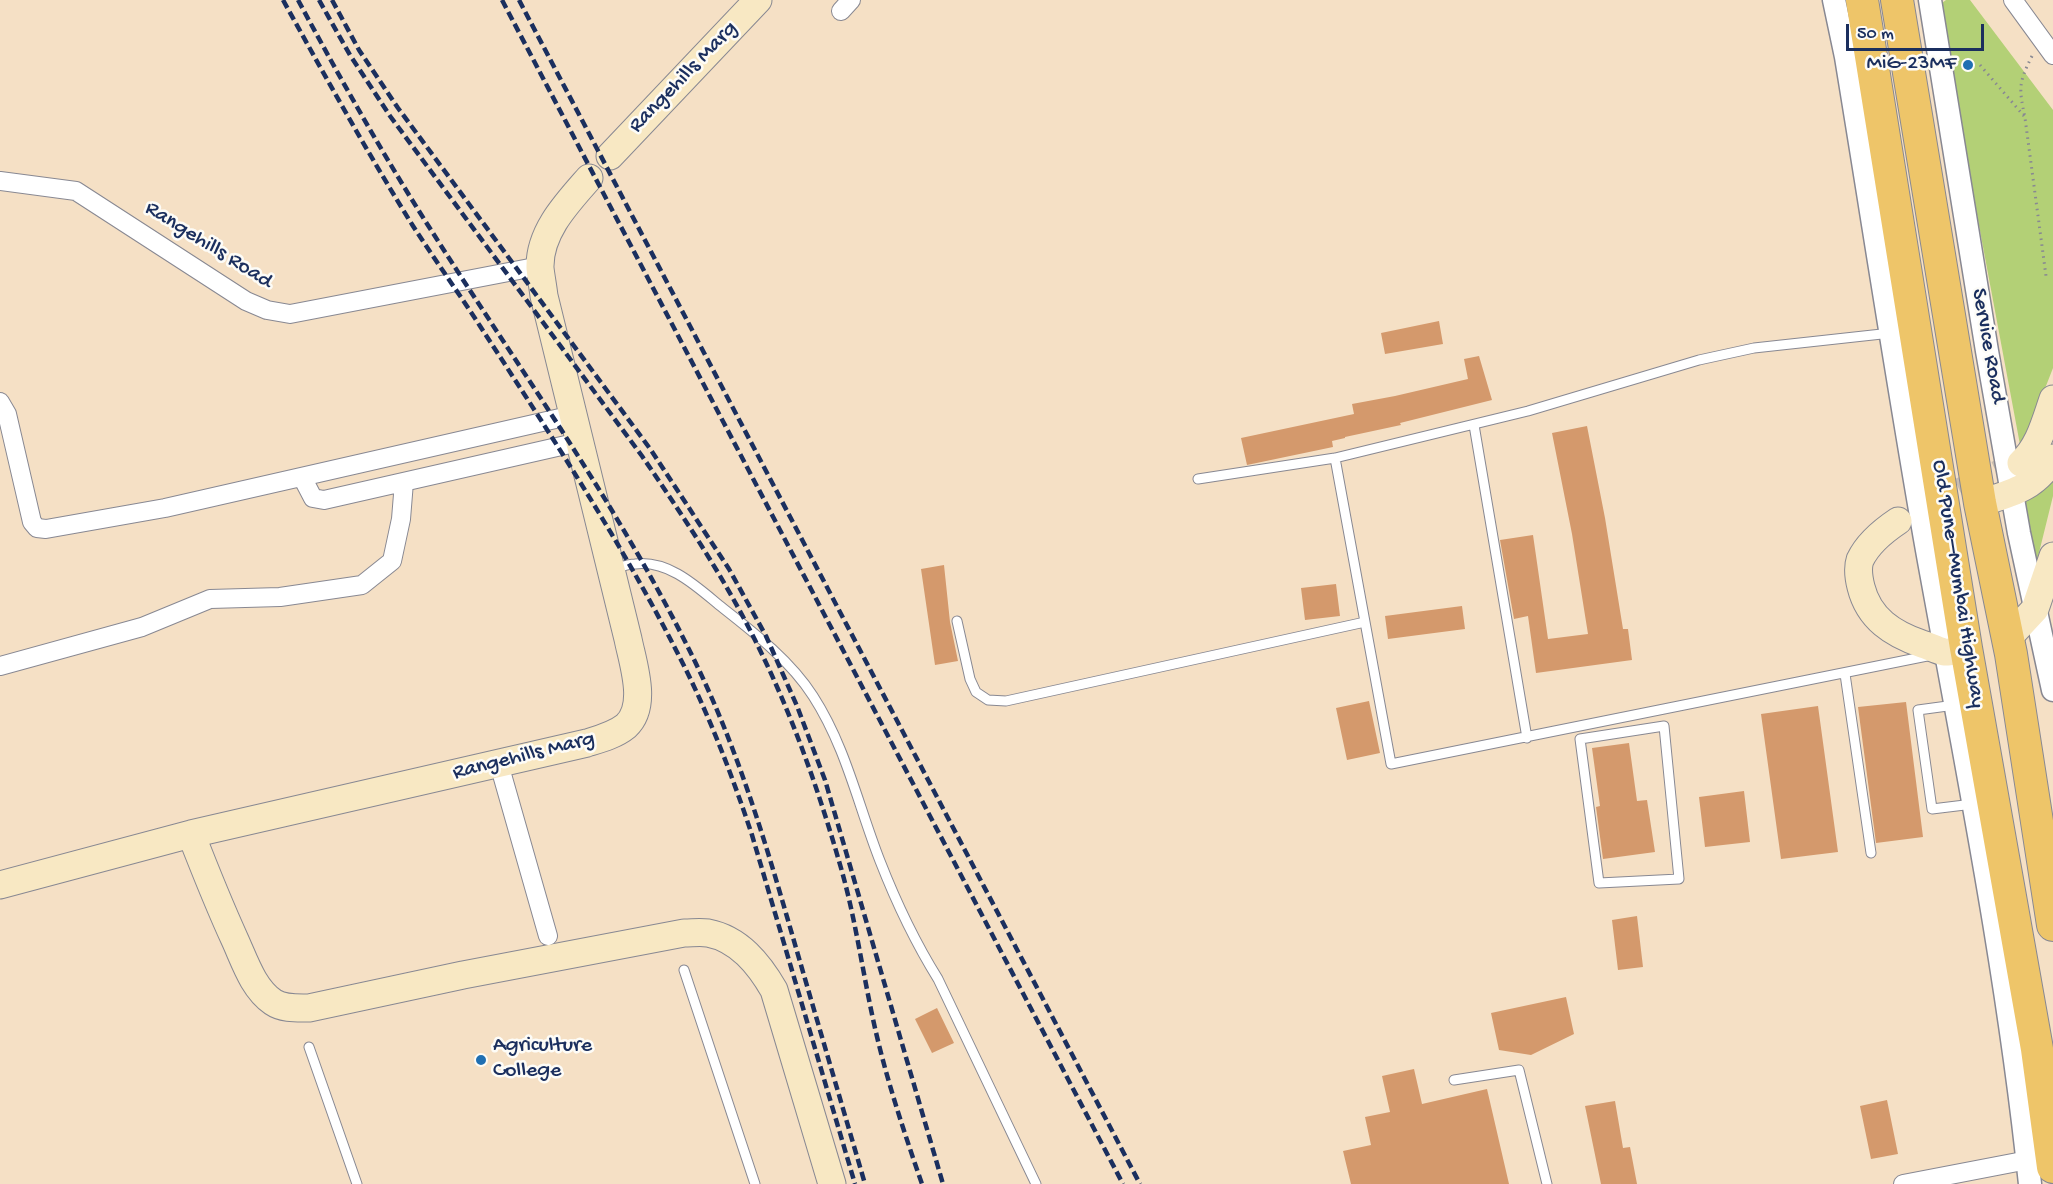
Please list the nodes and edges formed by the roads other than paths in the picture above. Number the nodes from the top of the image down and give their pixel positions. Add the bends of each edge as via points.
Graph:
1 (758, 0) edge
2 (1834, 0) edge
3 (1862, 0) edge
4 (1897, 0) edge
5 (1930, 0) edge
6 (2013, 0) edge
7 (2053, 56) edge
8 (610, 156) dead end
9 (589, 178) dead end
10 (0, 181) edge
11 (540, 266) junction
12 (1891, 333) junction
13 (2053, 399) edge
14 (0, 402) edge
15 (573, 415) junction
16 (1474, 424) junction
17 (579, 442) junction
18 (1335, 458) junction
19 (2053, 458) edge
20 (2020, 464) tunnel mouth
21 (302, 477) junction
22 (1198, 479) dead end
23 (404, 482) junction
24 (2013, 493) junction
25 (1980, 503) junction
26 (1898, 520) tunnel mouth
27 (2053, 556) edge
28 (611, 569) junction
29 (2035, 609) junction
30 (957, 621) dead end
31 (1365, 622) junction
32 (2008, 638) junction
33 (1956, 650) junction
34 (0, 666) edge
35 (1845, 674) junction
36 (2053, 690) edge
37 (1955, 705) junction
38 (1579, 727) junction
39 (1527, 738) junction
40 (1580, 739) junction
41 (499, 764) junction
42 (1973, 804) junction
43 (191, 834) junction
44 (1871, 853) dead end
45 (0, 885) edge
46 (2053, 925) edge
47 (548, 936) dead end
48 (684, 970) dead end
49 (309, 1047) dead end
50 (1454, 1080) dead end
51 (2040, 1163) edge
52 (357, 1184) edge
53 (755, 1184) edge
54 (832, 1184) edge
55 (1036, 1184) edge
56 (1547, 1184) edge
57 (1903, 1184) edge
58 (2030, 1184) edge

1 - 8 main road, Rangehills Marg
2 - 12 street
3 - 33 highway, Old Pune–Mumbai Highway
4 - 25 highway, Old Pune–Mumbai Highway
5 - 24 street, Service Road
6 - 7 street
9 - 11 main road, Rangehills Marg via 563,207 546,237
10 - 11 street, Rangehills Road via 76,191 246,301 290,315
11 - 15 main road, Rangehills Marg
12 - 16 lane via 1754,348 1699,360
12 - 33 street via 1908,445
13 - 20 main road via 2039,438
14 - 21 street via 7,414 32,522 37,528 165,508
15 - 17 main road, Rangehills Marg
15 - 21 street
16 - 18 lane
16 - 39 lane
17 - 23 street
17 - 28 main road, Rangehills Marg
18 - 22 lane
18 - 31 lane
19 - 24 main road via 2045,472
21 - 23 street via 310,495 318,500
23 - 34 street via 392,561 362,585 280,597 210,600 142,627
24 - 25 main road
24 - 29 street, Service Road
25 - 32 highway, Old Pune–Mumbai Highway
26 - 33 main road via 1869,545 1859,562 1863,596 1880,623 1904,637
27 - 29 main road
28 - 41 main road, Rangehills Marg via 637,688 636,709 627,725 608,736
28 - 55 lane via 636,563 656,564 684,577 783,660 812,694 833,729 880,861 914,938 938,979
29 - 32 main road
29 - 36 street, Service Road
30 - 31 lane via 976,692 988,700 1006,701
31 - 39 lane via 1391,764
32 - 46 highway, Old Pune–Mumbai Highway
33 - 35 lane
33 - 37 street
33 - 51 highway, Old Pune–Mumbai Highway via 2035,1037
35 - 38 lane
35 - 44 lane
37 - 42 street
37 - 42 lane via 1918,710 1932,809
38 - 39 lane
38 - 40 lane
40 - 40 lane via 1599,883 1679,879 1664,726
41 - 43 main road, Rangehills Marg
41 - 47 street
42 - 51 street via 2023,1118
43 - 45 main road, Rangehills Marg
43 - 54 main road via 253,979 275,1004 288,1008 309,1008 684,933 707,933 727,940 762,969 774,990
48 - 53 lane
49 - 52 lane
50 - 56 lane via 1519,1070
51 - 57 street
51 - 58 street

